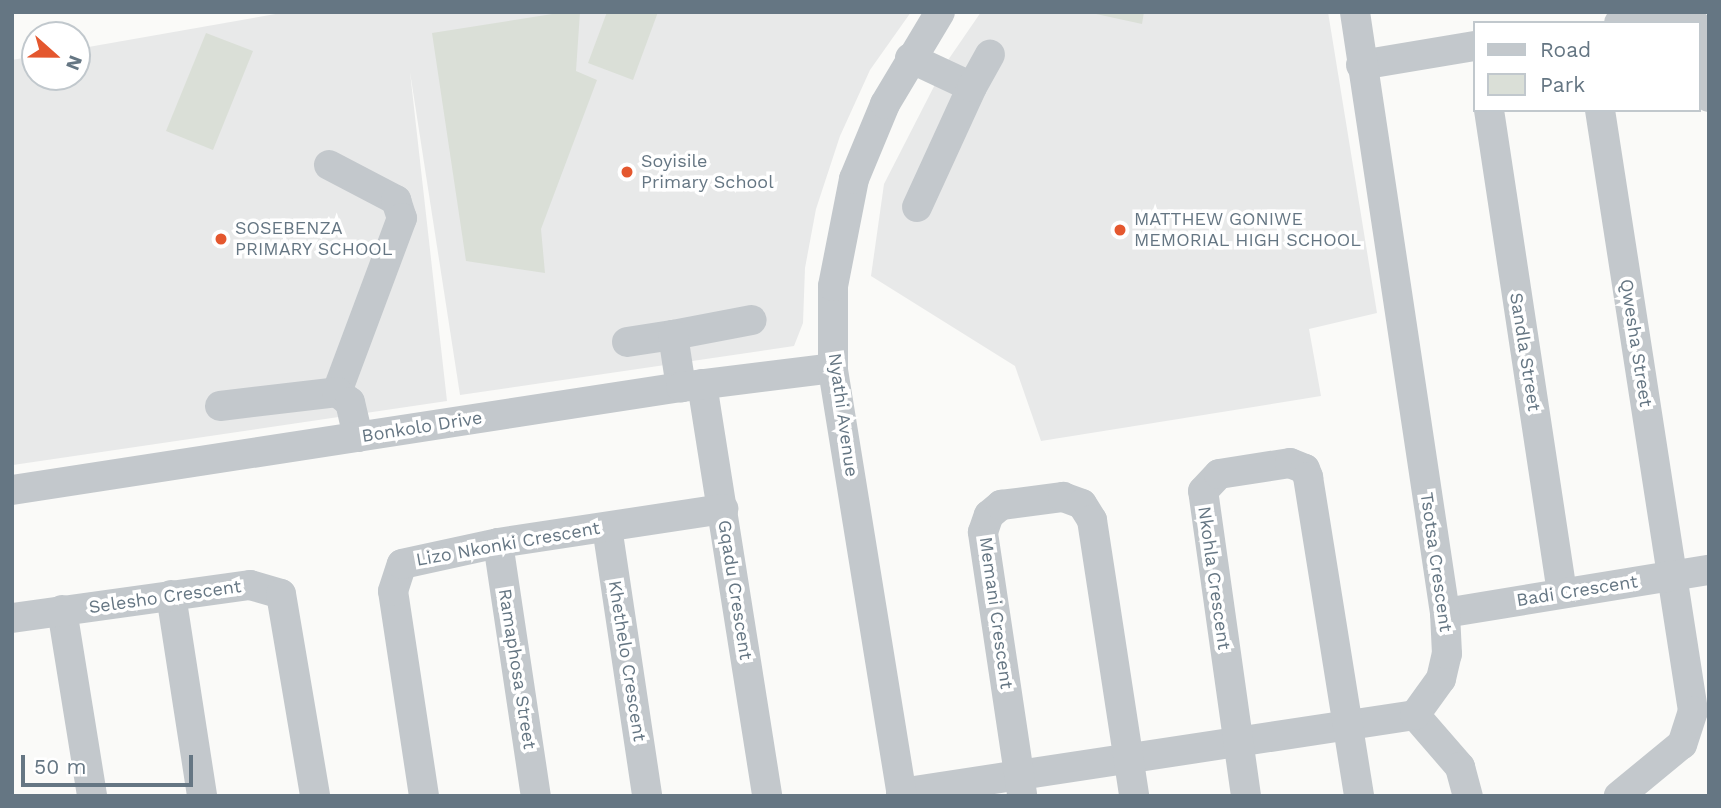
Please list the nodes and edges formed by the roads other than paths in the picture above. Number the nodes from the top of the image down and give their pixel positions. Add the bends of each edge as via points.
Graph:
1 (940, 12) edge
2 (1355, 12) edge
3 (1633, 21) edge
4 (1691, 21) edge
5 (1700, 41) edge
6 (1472, 46) edge
7 (990, 55) dead end
8 (910, 58) junction
9 (1361, 65) junction
10 (971, 87) junction
11 (1709, 97) edge
12 (1489, 112) edge
13 (1600, 112) edge
14 (329, 165) dead end
15 (917, 207) dead end
16 (752, 320) dead end
17 (673, 335) junction
18 (626, 342) dead end
19 (833, 368) junction
20 (691, 385) junction
21 (337, 392) junction
22 (219, 406) dead end
23 (358, 437) junction
24 (12, 490) edge
25 (723, 509) junction
26 (607, 527) junction
27 (498, 543) junction
28 (1709, 570) edge
29 (1671, 576) junction
30 (1562, 593) junction
31 (171, 595) junction
32 (62, 610) junction
33 (1445, 613) junction
34 (12, 618) edge
35 (1415, 715) junction
36 (1349, 725) junction
37 (1237, 741) junction
38 (1128, 758) junction
39 (1020, 785) edge
40 (901, 794) edge
41 (92, 796) edge
42 (202, 796) edge
43 (315, 796) edge
44 (424, 796) edge
45 (536, 796) edge
46 (647, 796) edge
47 (767, 796) edge
48 (1134, 796) edge
49 (1246, 796) edge
50 (1359, 796) edge
51 (1468, 796) edge
52 (1619, 796) edge

1 - 8 street, Nyathi Avenue
2 - 9 street, Tsotsa Crescent
3 - 4 street via 1680,14
5 - 11 street
6 - 9 street
7 - 10 street
8 - 10 street
8 - 19 street, Nyathi Avenue via 869,140 842,223 833,286
9 - 33 street, Tsotsa Crescent
10 - 15 street
12 - 30 street, Sandla Street
13 - 29 street, Qwesha Street
14 - 21 street via 397,200 402,218
16 - 17 street
17 - 18 street
17 - 20 street, Gqadu Crescent
19 - 20 street, Bonkolo Drive
19 - 40 street, Nyathi Avenue
20 - 23 street, Bonkolo Drive
20 - 25 street, Gqadu Crescent
21 - 22 street
21 - 23 street via 350,402
23 - 24 street, Bonkolo Drive
25 - 26 street, Lizo Nkonki Crescent
25 - 47 street, Gqadu Crescent
26 - 27 street, Lizo Nkonki Crescent
26 - 46 street, Khethelo Crescent
27 - 44 street, Lizo Nkonki Crescent via 416,559 402,564 395,576 393,591
27 - 45 street, Ramaphosa Street
28 - 29 street, Badi Crescent
29 - 30 street, Badi Crescent
29 - 52 street, Qwesha Street via 1691,723 1682,744
30 - 33 street, Badi Crescent
31 - 32 street, Selesho Crescent
31 - 42 street
31 - 43 street, Selesho Crescent via 250,585 281,594
32 - 34 street, Selesho Crescent
32 - 41 street
33 - 35 street, Tsotsa Crescent via 1447,654 1441,679
35 - 36 street
35 - 51 street via 1460,768
36 - 37 street
36 - 37 street, Nkohla Crescent via 1305,469 1290,463 1219,474 1207,483 1202,500
36 - 50 street
37 - 38 street
37 - 49 street
38 - 39 street
38 - 39 street, Memani Crescent via 1088,511 1063,498 1001,506 989,515 983,532
38 - 48 street
39 - 40 street

